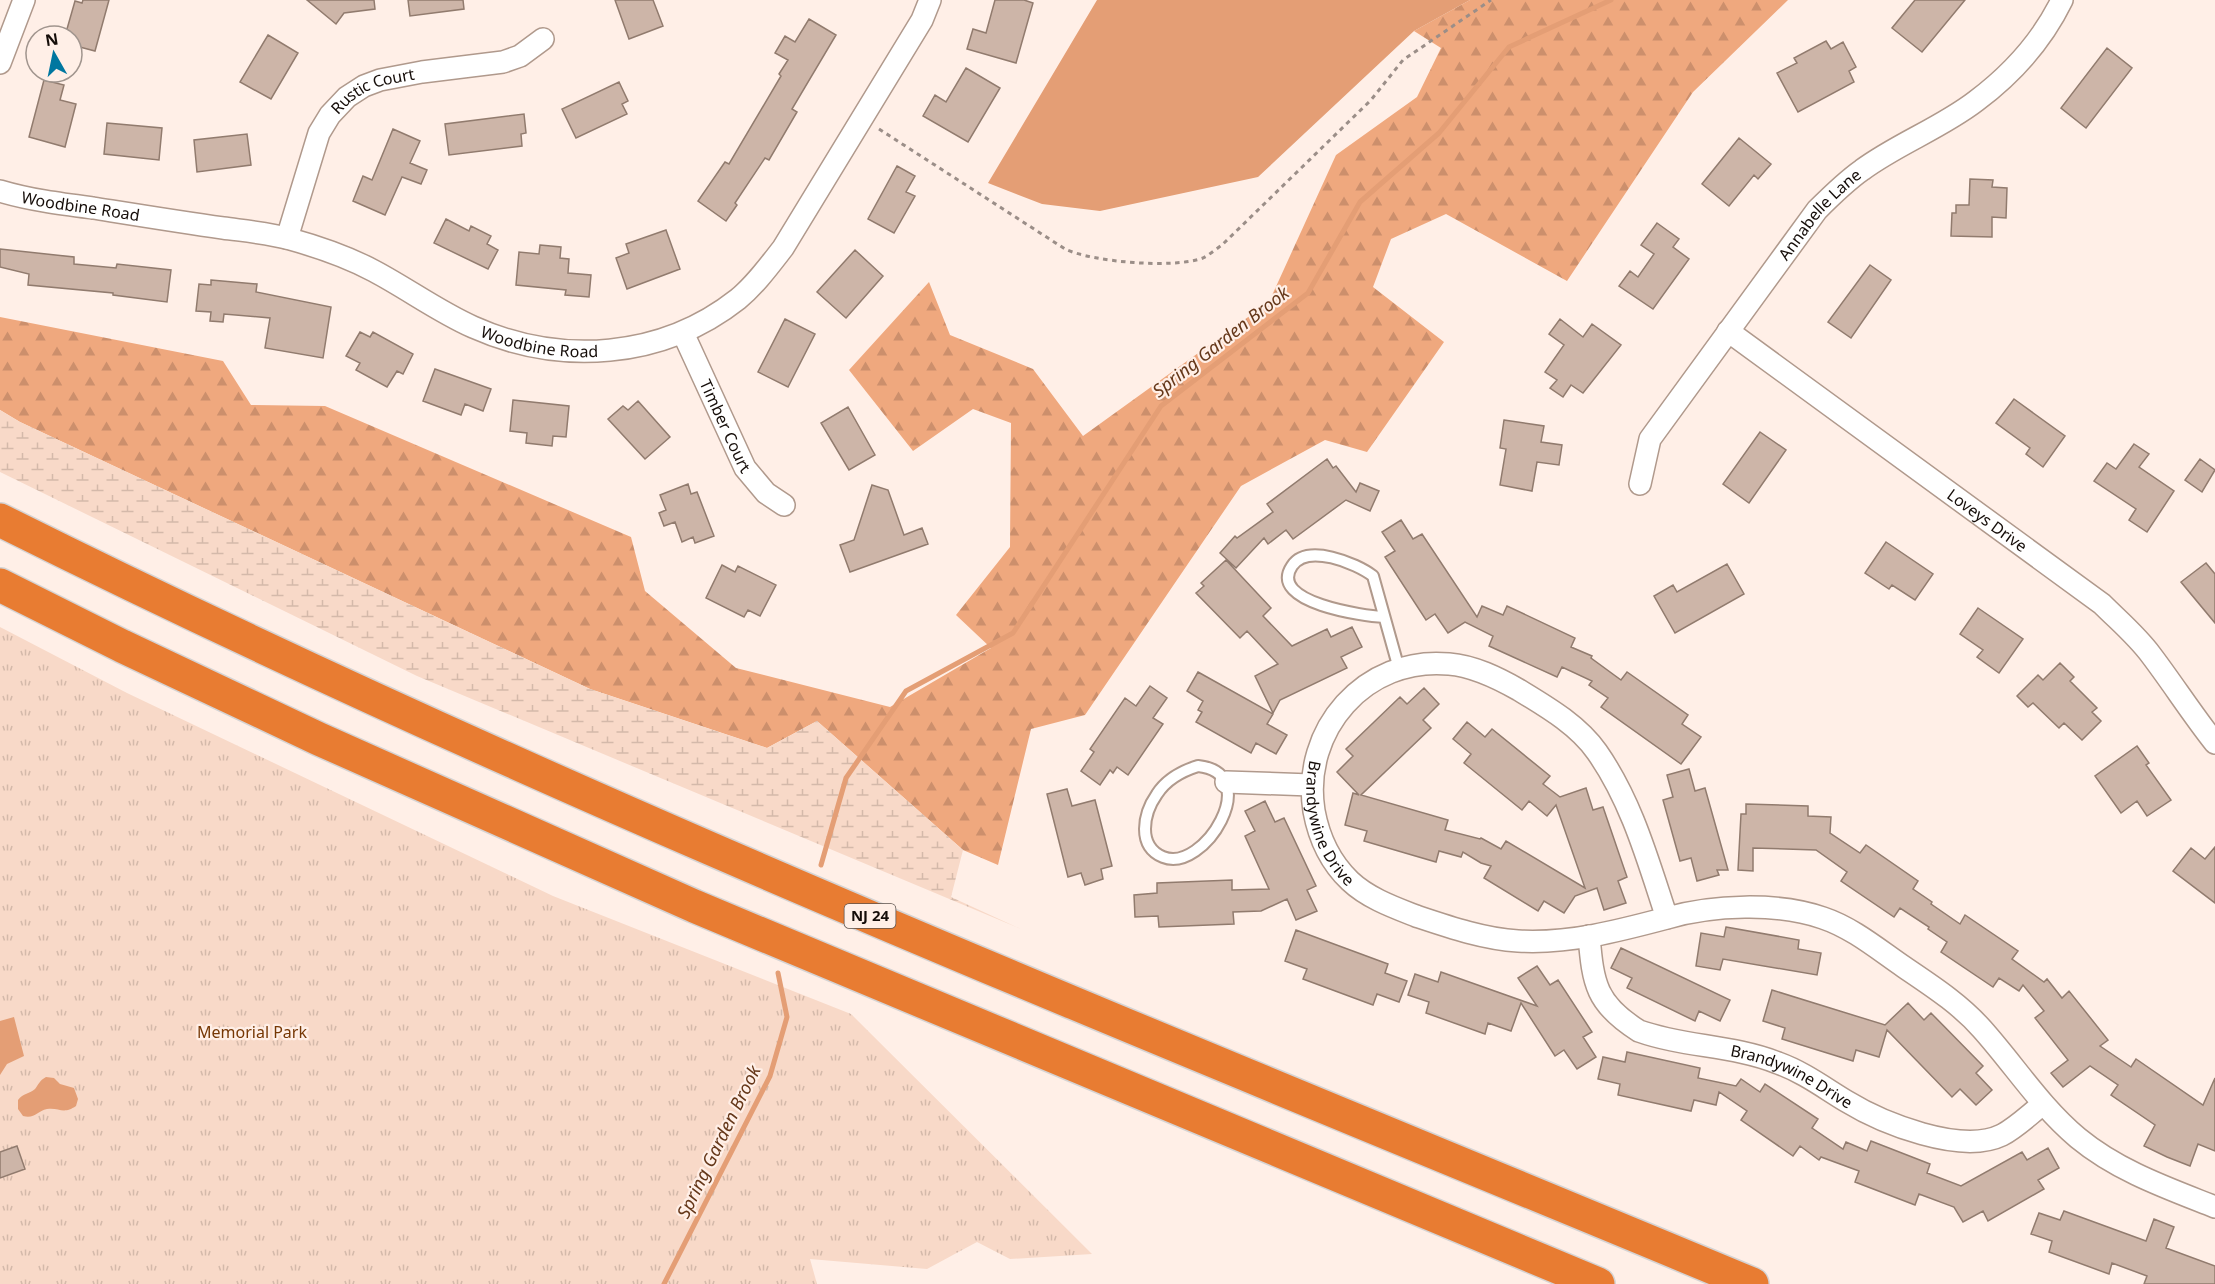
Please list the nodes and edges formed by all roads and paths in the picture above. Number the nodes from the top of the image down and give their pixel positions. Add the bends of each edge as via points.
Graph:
1 (24, 0) edge
2 (930, 0) edge
3 (1491, 0) edge
4 (2062, 0) edge
5 (543, 39) dead end
6 (0, 63) edge
7 (862, 118) junction
8 (0, 191) edge
9 (287, 238) junction
10 (1728, 331) junction
11 (683, 333) junction
12 (1640, 484) dead end
13 (784, 505) dead end
14 (0, 520) edge
15 (0, 585) edge
16 (1384, 617) junction
17 (1400, 669) junction
18 (2215, 742) edge
19 (1226, 782) junction
20 (1311, 785) junction
21 (1667, 918) junction
22 (1588, 936) junction
23 (2043, 1104) junction
24 (2215, 1207) edge
25 (1598, 1284) edge
26 (1752, 1284) edge

1 - 6 street
2 - 7 street, Woodbine Road via 922,20
3 - 7 path via 1403,60 1371,100 1222,245 1203,258 1176,262 1079,256
4 - 10 street, Annabelle Lane via 2031,49 2007,76 1974,102 1863,169 1837,190 1817,210
5 - 9 street, Rustic Court via 504,62 380,80 347,97 320,133
7 - 11 street, Woodbine Road via 763,274 739,298
8 - 9 street, Woodbine Road
9 - 11 street, Woodbine Road via 333,252 374,271 471,326 533,347 595,352 632,348
10 - 12 street, Annabelle Lane via 1650,439
10 - 18 street, Loveys Drive via 2102,604 2151,655
11 - 13 street, Timber Court via 745,468 766,493
14 - 26 highway, NJ 24 via 345,687 719,854
15 - 25 highway via 319,739 628,877
16 - 16 lane via 1314,604 1292,588 1292,565 1313,557 1334,557 1353,563 1372,576
16 - 17 lane
17 - 20 street, Brandywine Drive via 1377,678 1340,710 1326,731 1314,762
17 - 21 street, Brandywine Drive via 1449,664 1473,669 1533,699 1576,729 1596,750 1624,800
19 - 19 lane via 1217,772 1198,766 1168,782 1157,794 1144,824 1150,848 1175,859 1204,844 1224,813
19 - 20 street
20 - 22 street, Brandywine Drive via 1317,826 1326,849 1337,867 1367,894 1411,914 1483,936 1549,942
21 - 22 street, Brandywine Drive
21 - 23 street, Brandywine Drive via 1717,909 1787,910 1823,918 1849,930 1959,1006
22 - 23 street, Brandywine Drive via 1592,976 1598,992 1625,1022 1649,1035 1741,1051 1776,1062 1804,1074 1846,1102 1939,1139 1963,1142 2002,1135
23 - 24 street, Brandywine Drive via 2079,1138 2113,1162 2145,1180

